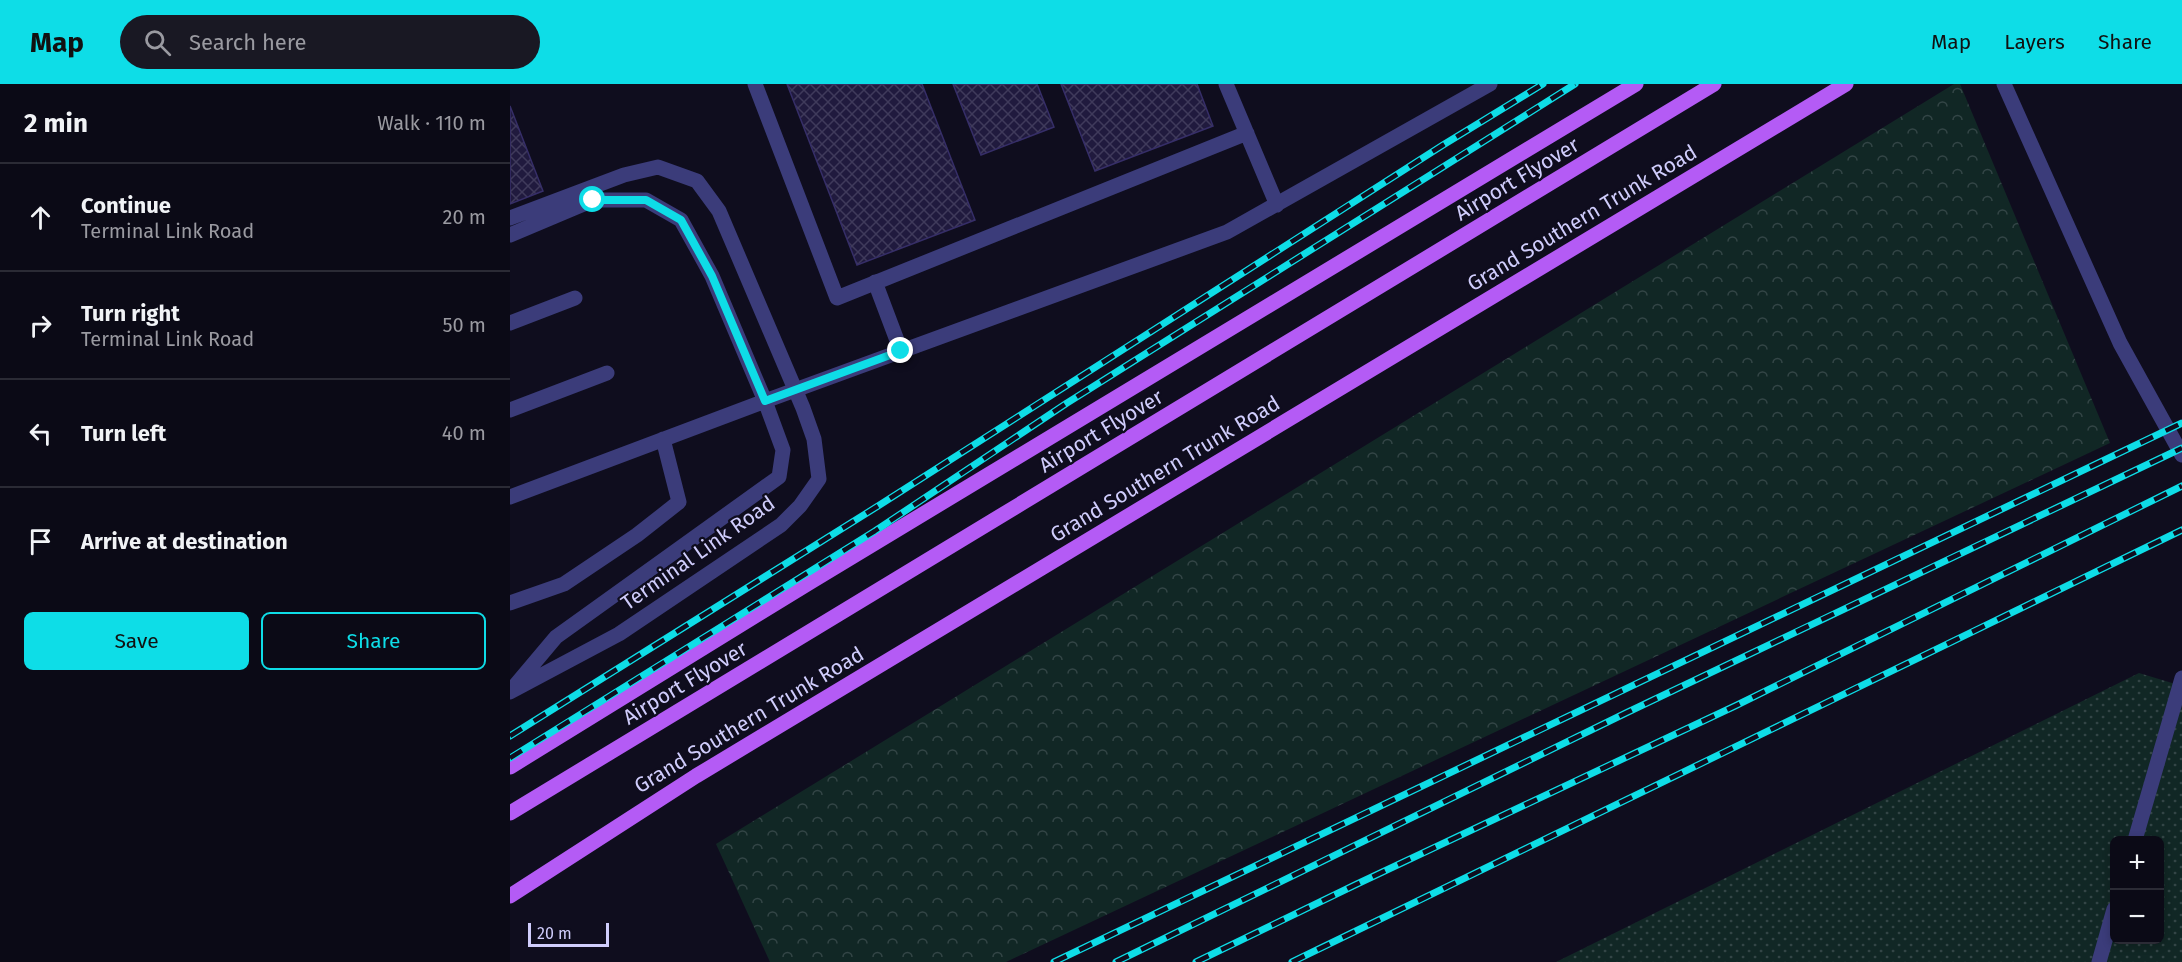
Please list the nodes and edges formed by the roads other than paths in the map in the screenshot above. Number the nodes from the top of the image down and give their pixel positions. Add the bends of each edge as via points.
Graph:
1 (755, 84) edge
2 (1226, 84) edge
3 (1490, 84) edge
4 (1636, 84) edge
5 (1714, 84) edge
6 (1846, 84) edge
7 (2004, 84) edge
8 (1247, 133) junction
9 (1277, 205) junction
10 (510, 218) edge
11 (510, 234) edge
12 (875, 282) junction
13 (575, 298) dead end
14 (510, 323) edge
15 (901, 351) junction
16 (607, 373) dead end
17 (765, 401) junction
18 (510, 410) edge
19 (663, 439) junction
20 (2182, 455) edge
21 (510, 497) edge
22 (510, 603) edge
23 (2182, 678) edge
24 (510, 692) edge
25 (510, 766) edge
26 (510, 813) edge
27 (2136, 836) edge
28 (510, 896) edge
29 (2110, 926) edge
30 (2099, 962) edge

1 - 12 street via 837,298
2 - 8 street
3 - 9 street
4 - 25 main road
5 - 26 main road, Airport Flyover
6 - 28 main road, Grand Southern Trunk Road via 706,770
7 - 20 street via 2120,343
8 - 9 street
8 - 12 street
9 - 15 street via 1227,232
10 - 24 street, Terminal Link Road via 624,175 658,167 697,181 719,211 803,408 814,439 819,479 781,525 619,634
11 - 17 street via 593,200 646,200 681,220 712,276
12 - 15 street
13 - 14 street
15 - 17 street
16 - 18 street
17 - 19 street
17 - 24 street via 783,450 779,477 556,637
19 - 21 street
19 - 22 street via 679,502 564,584
23 - 27 street
29 - 30 street

